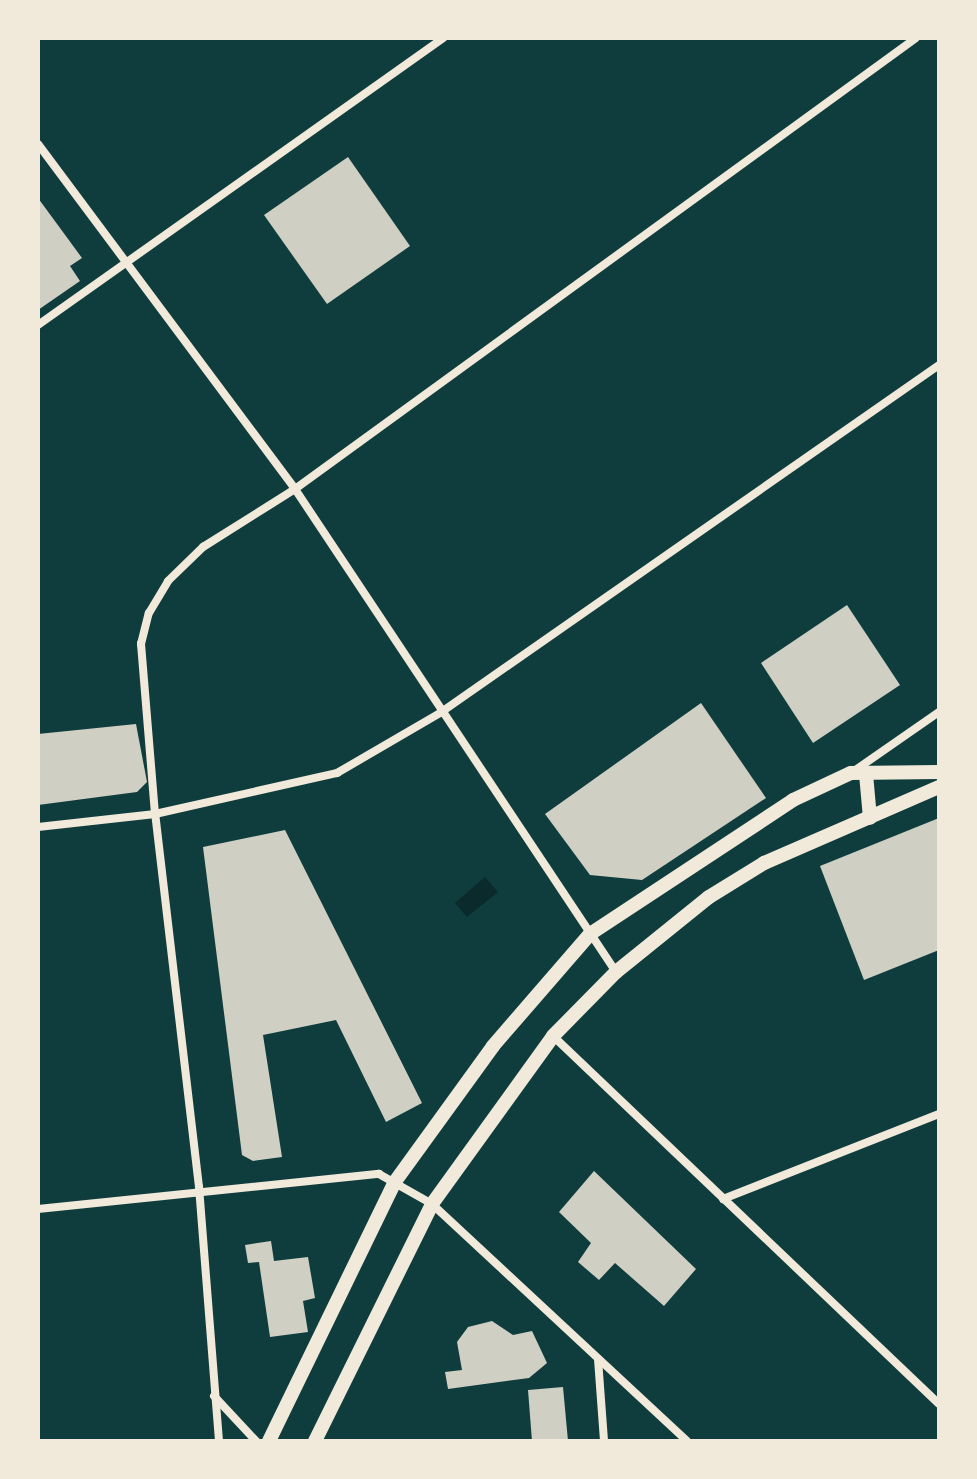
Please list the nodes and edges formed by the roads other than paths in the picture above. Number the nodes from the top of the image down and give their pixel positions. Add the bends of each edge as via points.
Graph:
1 (444, 38) edge
2 (916, 38) edge
3 (38, 144) edge
4 (122, 264) junction
5 (38, 325) edge
6 (939, 365) edge
7 (295, 489) junction
8 (939, 712) edge
9 (440, 713) junction
10 (939, 772) edge
11 (859, 774) junction
12 (939, 787) edge
13 (155, 814) junction
14 (870, 818) junction
15 (38, 827) edge
16 (590, 934) junction
17 (616, 972) junction
18 (553, 1036) junction
19 (939, 1114) edge
20 (394, 1183) junction
21 (199, 1187) junction
22 (723, 1199) junction
23 (432, 1204) junction
24 (38, 1209) edge
25 (598, 1359) junction
26 (214, 1396) junction
27 (939, 1404) edge
28 (219, 1441) edge
29 (256, 1441) edge
30 (269, 1441) edge
31 (315, 1441) edge
32 (604, 1441) edge
33 (687, 1441) edge

1 - 4 street
2 - 7 street
3 - 4 street
4 - 5 street
4 - 7 street
6 - 9 street
7 - 9 street
7 - 13 street via 203,547 168,581 149,613 141,644
8 - 11 street
9 - 13 street via 337,773
9 - 16 street
10 - 11 street
11 - 14 street
11 - 16 street via 793,800
12 - 14 street
13 - 15 street
13 - 21 street
14 - 17 street via 764,863
16 - 17 street
16 - 20 street via 493,1046
17 - 18 street
18 - 22 street
18 - 23 street
19 - 22 street
20 - 21 street via 379,1174
20 - 23 street
20 - 30 street
21 - 24 street
21 - 26 street
22 - 27 street
23 - 25 street
23 - 31 street
25 - 32 street
25 - 33 street
26 - 28 street
26 - 29 street

